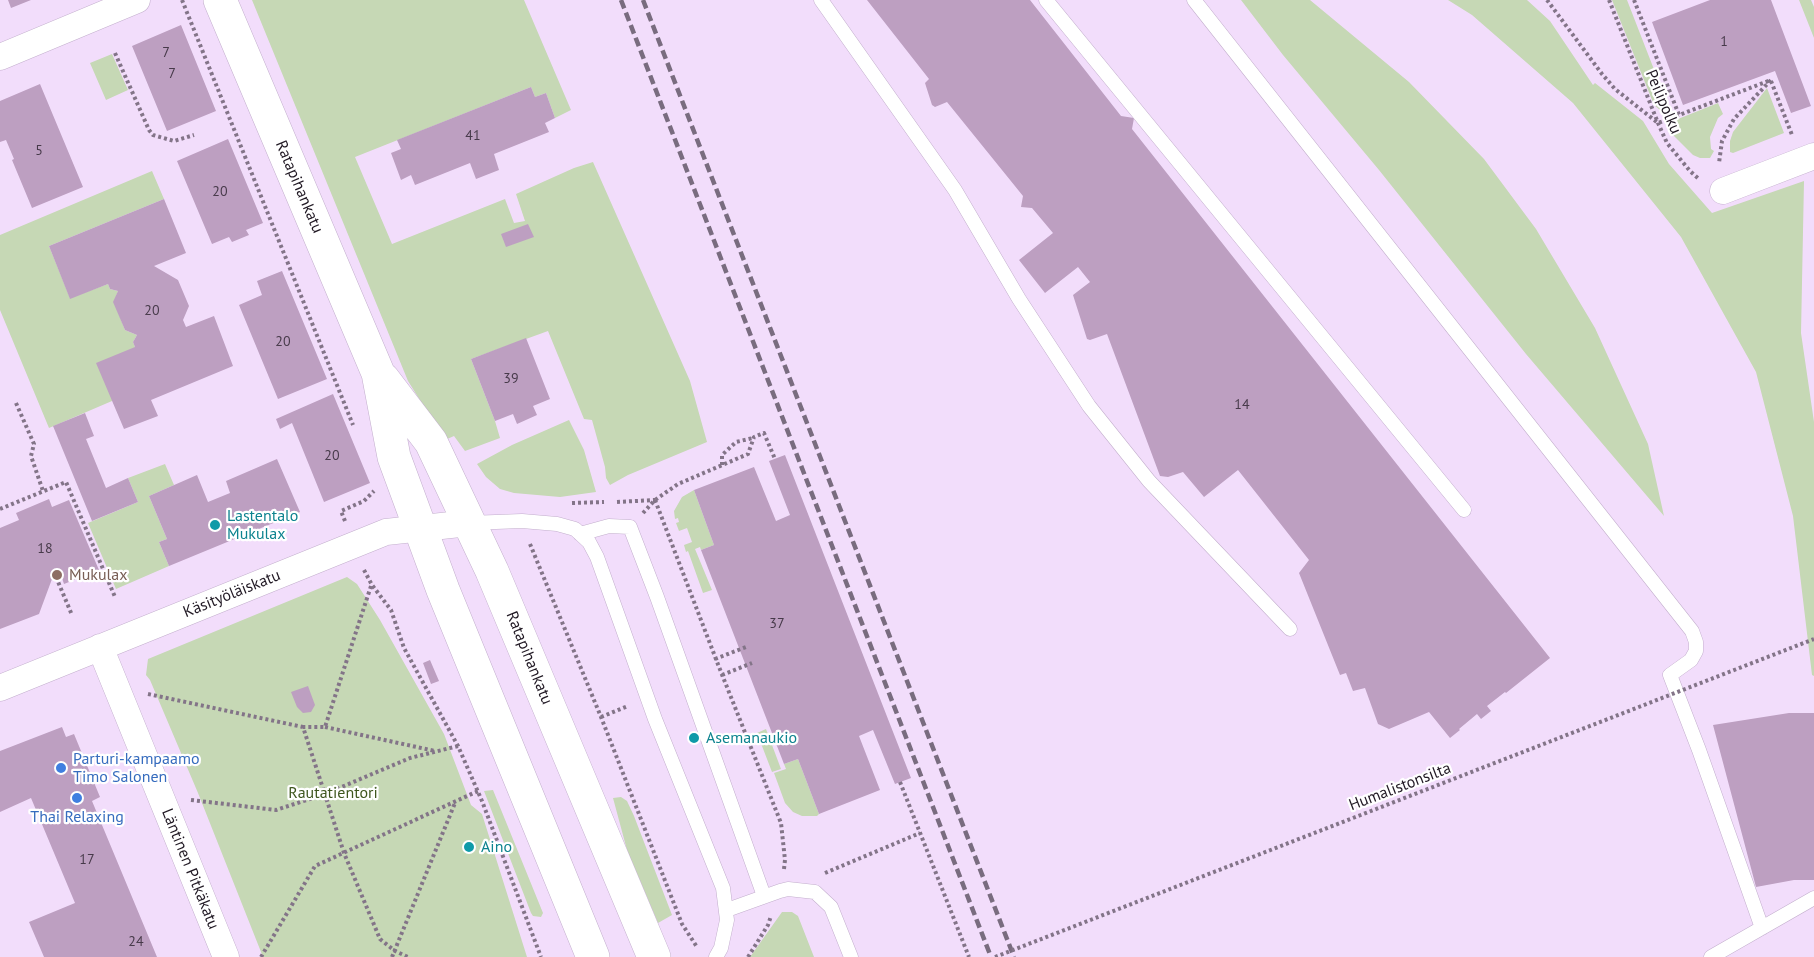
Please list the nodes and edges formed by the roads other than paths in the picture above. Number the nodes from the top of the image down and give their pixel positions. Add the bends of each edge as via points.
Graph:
1 (136, 0) edge
2 (220, 0) edge
3 (821, 0) edge
4 (1046, 0) edge
5 (1194, 0) edge
6 (0, 57) edge
7 (1814, 156) edge
8 (1720, 182) road end
9 (378, 373) junction
10 (1464, 510) dead end
11 (469, 523) junction
12 (420, 529) junction
13 (580, 534) junction
14 (1290, 629) dead end
15 (100, 647) junction
16 (0, 688) edge
17 (764, 896) junction
18 (1814, 898) edge
19 (727, 910) junction
20 (1762, 928) junction
21 (226, 957) edge
22 (593, 957) edge
23 (654, 957) edge
24 (716, 957) edge
25 (850, 957) edge
26 (1711, 957) edge

1 - 6 street
2 - 9 main road, Ratapihankatu
3 - 14 lane via 955,189 1019,299 1089,406 1149,481
4 - 10 lane
5 - 20 lane via 1692,631 1696,651 1691,660 1670,675
7 - 8 street
9 - 11 main road, Ratapihankatu via 431,442
9 - 12 main road, Ratapihankatu via 394,457
11 - 12 street, Käsityöläiskatu
11 - 13 lane via 522,521 557,525
11 - 23 main road, Ratapihankatu
12 - 15 street, Käsityöläiskatu via 386,532
12 - 22 main road, Ratapihankatu
13 - 17 lane via 609,526 630,527
13 - 19 lane via 597,557 655,718 723,888
15 - 16 street, Käsityöläiskatu
15 - 21 street, Läntinen Pitkäkatu
17 - 19 lane
17 - 25 lane via 788,889 815,892 831,906
18 - 20 lane
19 - 24 lane via 725,934
20 - 26 lane

